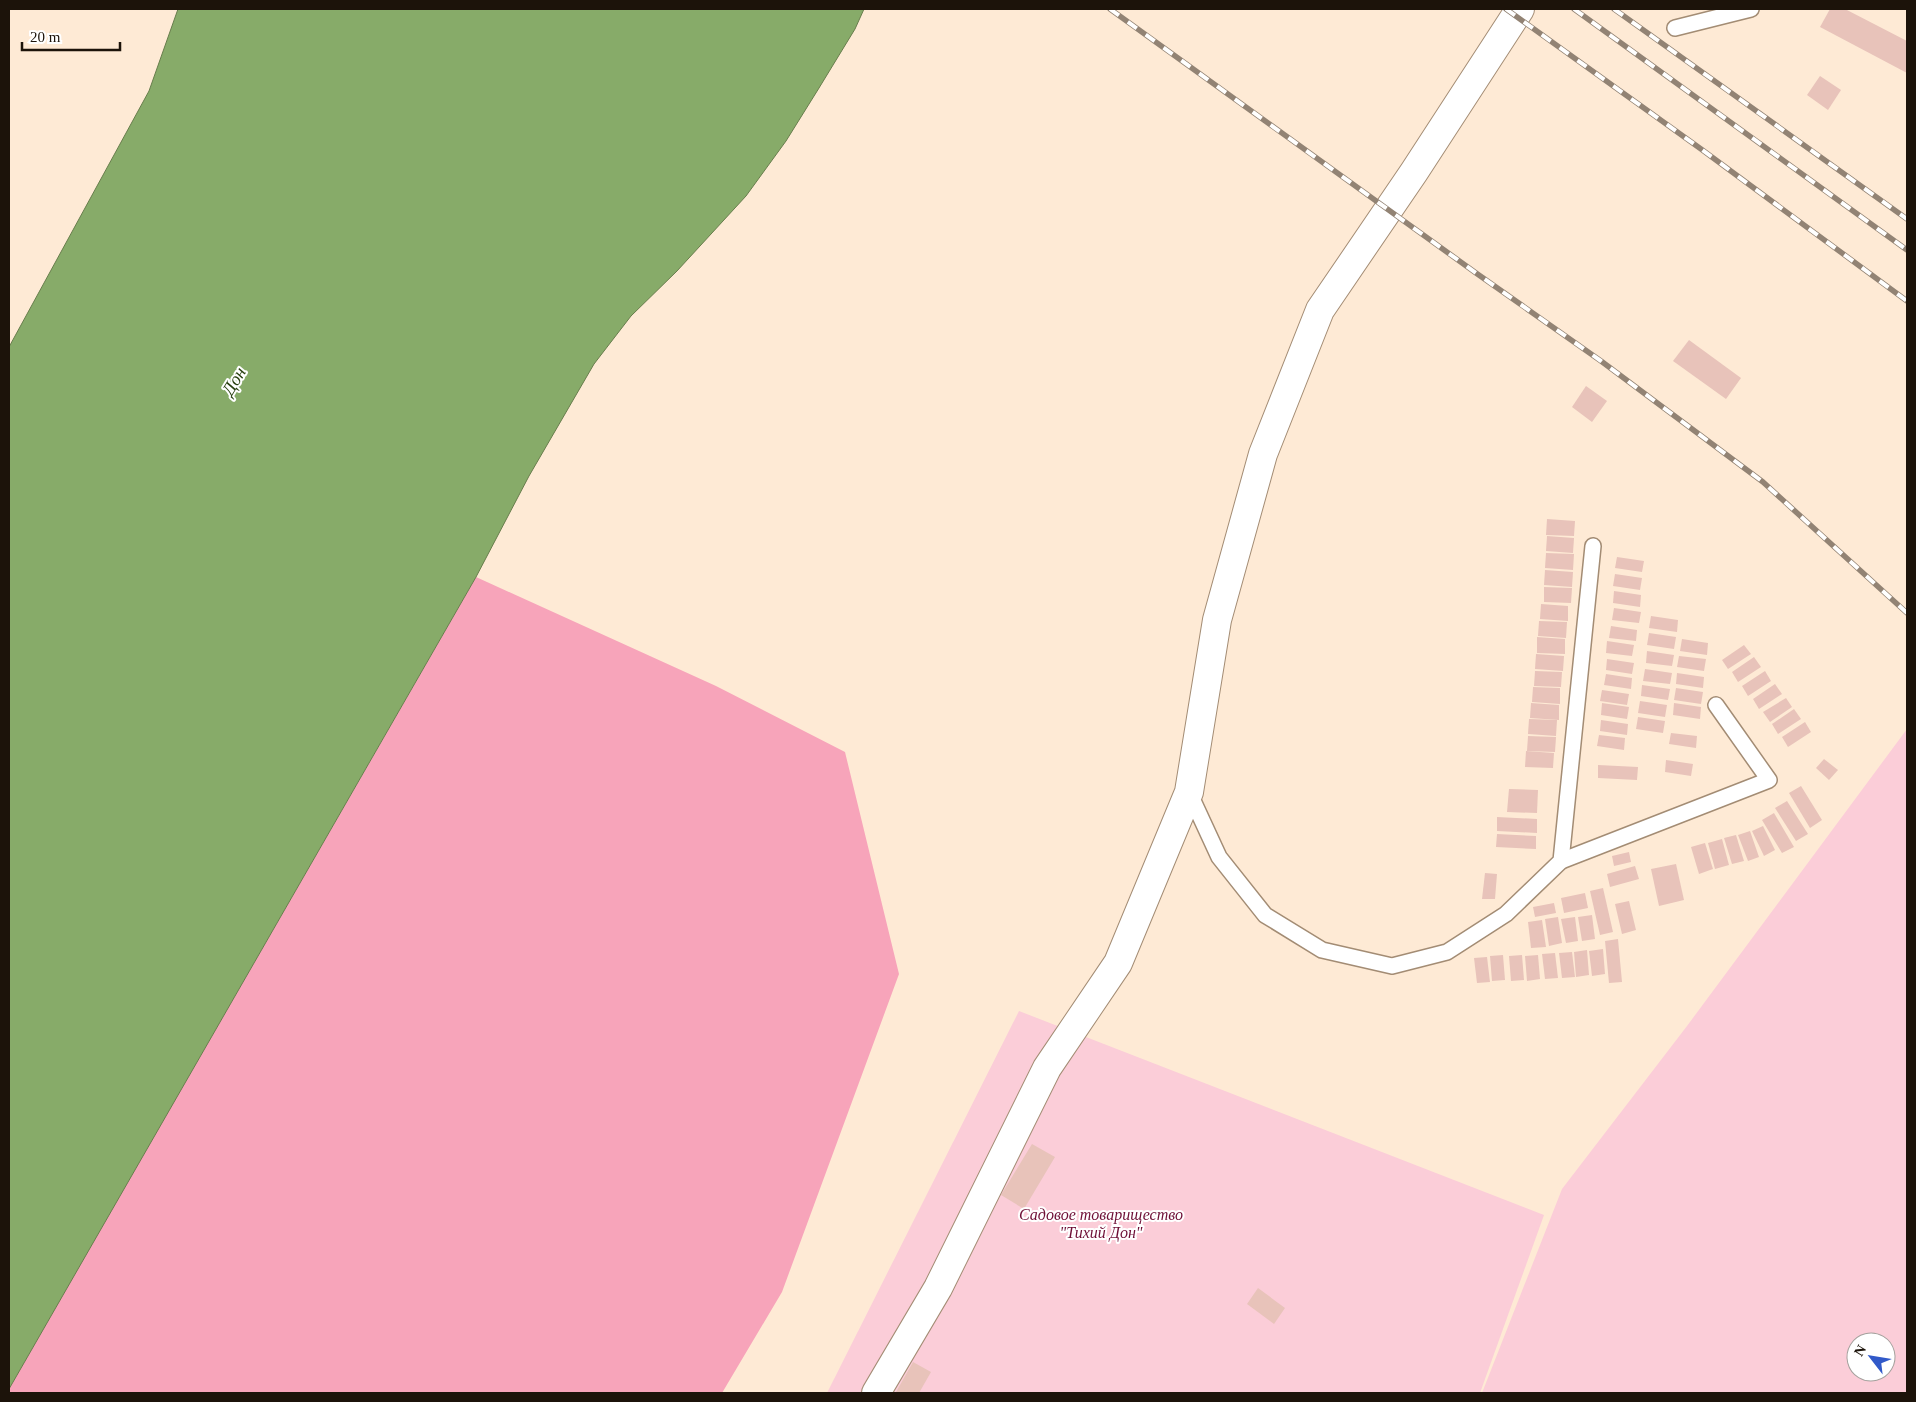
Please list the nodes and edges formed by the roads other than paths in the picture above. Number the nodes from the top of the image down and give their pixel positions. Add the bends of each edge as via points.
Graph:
1 (1520, 9) edge
2 (1751, 9) edge
3 (1675, 28) dead end
4 (1593, 546) dead end
5 (1716, 705) dead end
6 (1189, 792) junction
7 (1561, 861) junction
8 (876, 1393) edge

1 - 6 street via 1320,310 1263,454 1217,620
2 - 3 lane
4 - 7 lane
5 - 7 lane via 1769,780
6 - 7 lane via 1219,857 1265,915 1322,950 1392,966 1447,952 1506,914
6 - 8 street via 1118,963 1047,1068 938,1288

